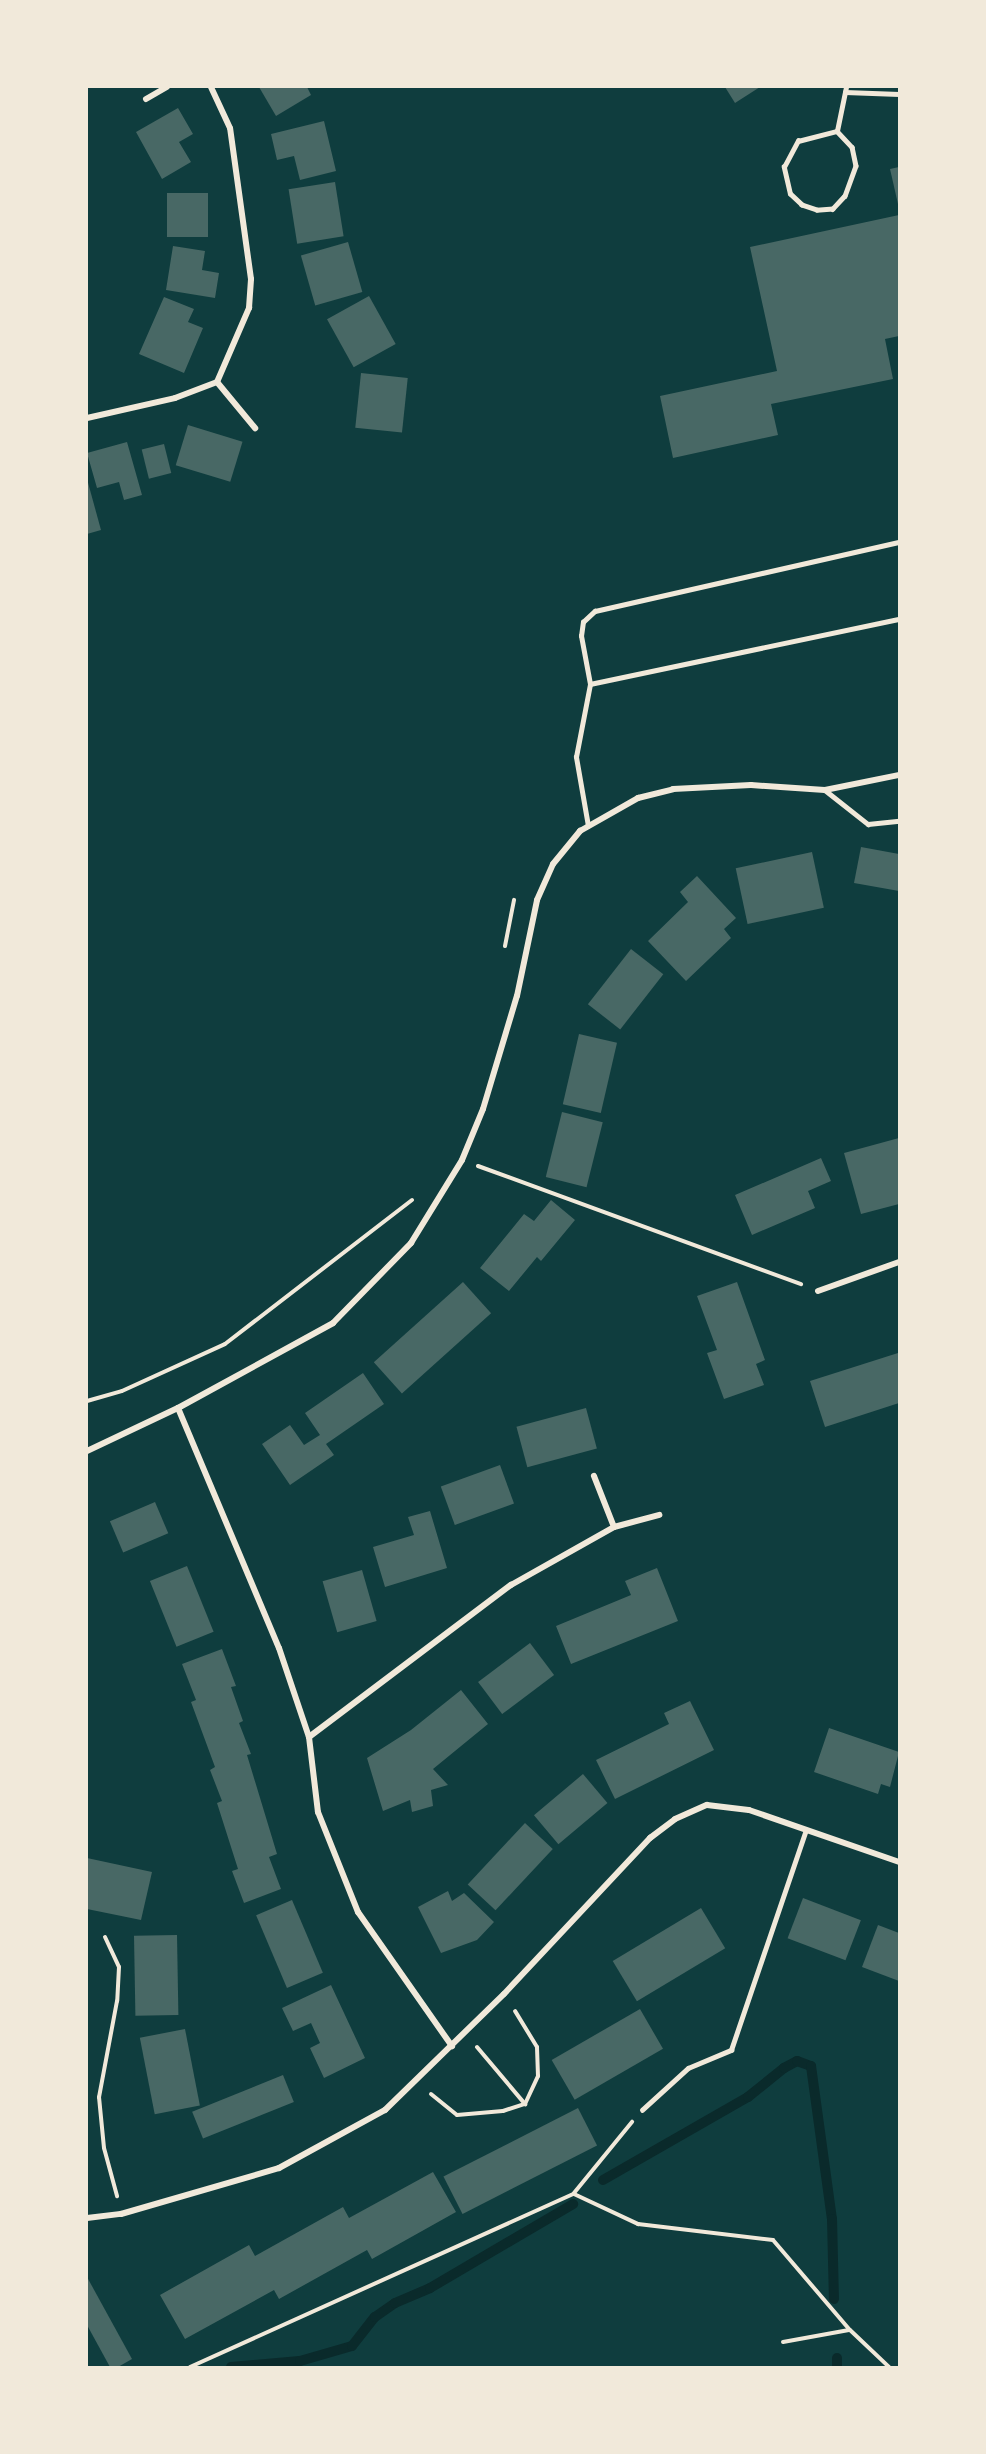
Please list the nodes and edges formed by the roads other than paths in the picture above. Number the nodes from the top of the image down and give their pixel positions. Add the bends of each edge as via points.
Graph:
1 (167, 87) edge
2 (212, 87) edge
3 (846, 89) edge
4 (899, 94) edge
5 (146, 99) dead end
6 (837, 131) junction
7 (217, 382) junction
8 (87, 418) edge
9 (255, 428) dead end
10 (899, 542) edge
11 (899, 619) edge
12 (591, 684) junction
13 (899, 775) edge
14 (825, 790) junction
15 (899, 821) edge
16 (588, 826) junction
17 (899, 1262) edge
18 (819, 1291) road end
19 (178, 1408) junction
20 (87, 1451) edge
21 (594, 1476) dead end
22 (659, 1515) dead end
23 (614, 1527) junction
24 (309, 1737) junction
25 (806, 1830) junction
26 (899, 1862) edge
27 (452, 2046) junction
28 (642, 2110) road end
29 (87, 2218) edge

1 - 5 street
2 - 7 street via 230,128 251,279 249,308
3 - 4 lane
3 - 6 lane
6 - 6 lane via 852,147 856,166 845,196 833,209 802,206 790,194 784,167 798,141
7 - 8 street via 175,398
7 - 9 street
10 - 12 lane via 595,611 583,622 581,636
11 - 12 lane
12 - 16 lane via 576,757
13 - 14 street
14 - 15 lane via 868,824
14 - 16 street via 751,785 673,789 638,798
16 - 19 street via 553,864 537,900 517,996 483,1109 462,1160 411,1242 333,1323
17 - 18 street
19 - 20 street
19 - 24 street via 279,1648
21 - 23 street
22 - 23 street
23 - 24 street via 511,1585
24 - 27 street via 318,1812 358,1912
25 - 26 street
25 - 27 street via 749,1810 707,1805 675,1819 650,1838
25 - 28 lane via 731,2050 688,2068
27 - 29 street via 385,2110 279,2168 121,2214

